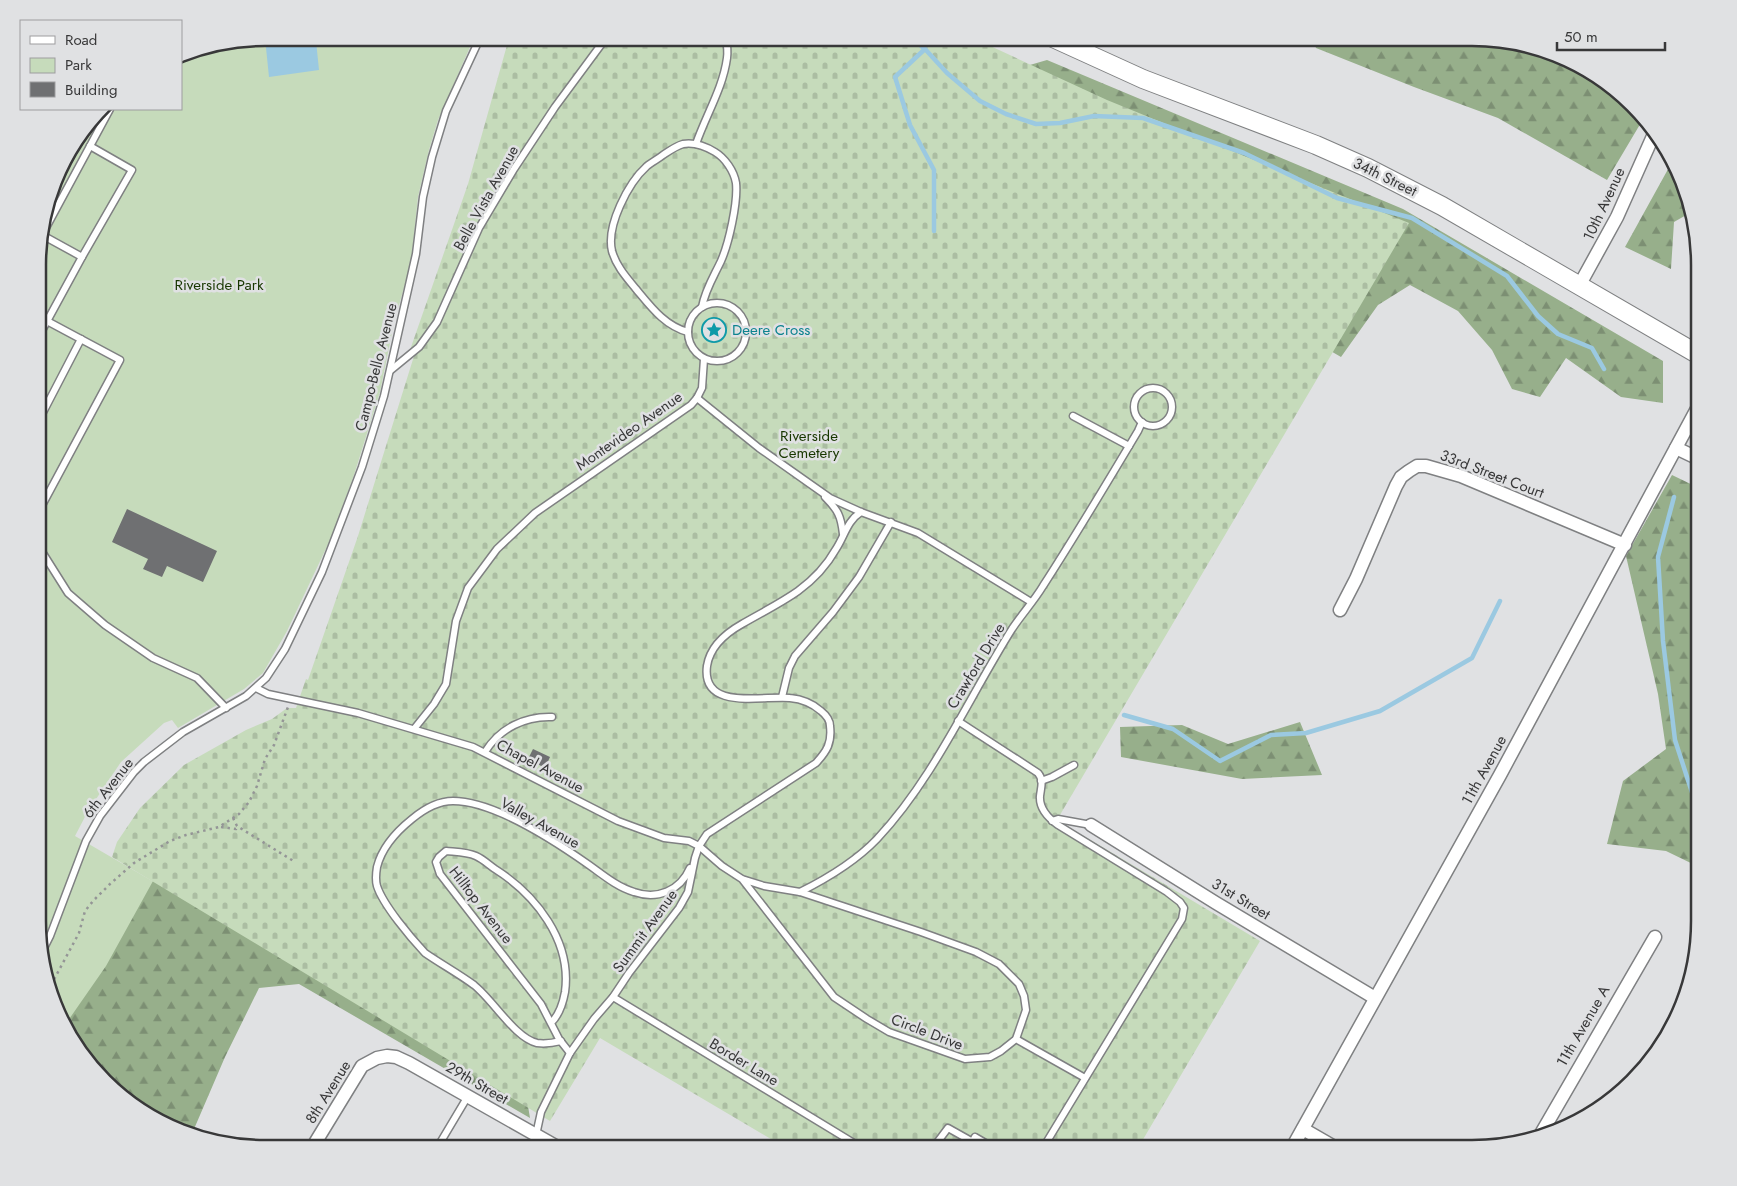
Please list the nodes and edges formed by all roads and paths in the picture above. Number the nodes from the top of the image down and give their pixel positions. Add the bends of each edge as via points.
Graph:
1 (476, 46) edge
2 (600, 46) edge
3 (727, 46) edge
4 (1070, 46) edge
5 (108, 112) edge
6 (1652, 140) edge
7 (696, 144) junction
8 (90, 146) junction
9 (52, 215) edge
10 (48, 239) edge
11 (82, 257) junction
12 (1579, 286) junction
13 (702, 306) junction
14 (48, 321) junction
15 (46, 324) edge
16 (688, 332) junction
17 (81, 339) junction
18 (1691, 350) edge
19 (704, 359) junction
20 (391, 370) junction
21 (698, 398) junction
22 (46, 406) edge
23 (1073, 416) dead end
24 (1691, 420) edge
25 (1142, 422) junction
26 (1129, 446) junction
27 (1676, 448) junction
28 (1691, 455) edge
29 (819, 491) junction
30 (46, 498) edge
31 (861, 512) junction
32 (891, 522) junction
33 (843, 535) junction
34 (1625, 545) junction
35 (46, 559) edge
36 (1031, 602) junction
37 (1340, 610) dead end
38 (256, 688) junction
39 (782, 697) junction
40 (291, 698) junction
41 (226, 708) junction
42 (552, 717) dead end
43 (958, 721) junction
44 (414, 729) junction
45 (485, 752) junction
46 (1074, 765) dead end
47 (1042, 781) junction
48 (233, 818) junction
49 (1052, 821) junction
50 (1091, 825) joint
51 (237, 826) junction
52 (220, 827) junction
53 (699, 846) junction
54 (695, 858) junction
55 (295, 862) dead end
56 (742, 880) junction
57 (800, 892) junction
58 (1654, 937) dead end
59 (47, 941) edge
60 (54, 979) edge
61 (613, 997) junction
62 (1375, 998) junction
63 (551, 1023) junction
64 (1016, 1039) junction
65 (560, 1041) junction
66 (570, 1053) junction
67 (377, 1058) joint
68 (1085, 1078) junction
69 (468, 1096) junction
70 (1545, 1127) edge
71 (1303, 1129) junction
72 (536, 1135) junction
73 (317, 1140) edge
74 (442, 1140) edge
75 (544, 1140) edge
76 (849, 1140) edge
77 (939, 1140) edge
78 (969, 1140) edge
79 (1048, 1140) edge
80 (1297, 1140) edge
81 (1322, 1140) edge

1 - 20 lane, Campo-Bello Avenue via 446,111 432,156 416,254
2 - 20 lane, Belle Vista Avenue via 555,107 479,228 437,322 419,347
3 - 7 lane via 728,56 721,85
4 - 12 street, 34th Street via 1135,76 1368,168 1442,206
5 - 8 lane
6 - 12 street, 10th Avenue via 1617,218
7 - 13 lane via 721,155 736,182 728,238
7 - 16 lane via 682,144 641,172 624,196 610,238 619,266 650,307 668,323
8 - 9 lane
8 - 11 lane via 132,170
10 - 11 lane
11 - 14 lane
12 - 18 street, 34th Street
13 - 16 lane via 694,314
13 - 19 lane via 718,302 732,306 745,323 746,336 736,355 726,360
14 - 15 lane
14 - 17 lane
16 - 19 lane via 692,347
17 - 22 lane
17 - 30 lane via 120,360
19 - 21 lane
20 - 38 lane, Campo-Bello Avenue via 362,467 322,572 285,649
21 - 29 lane, Montevideo Avenue
21 - 44 lane, Montevideo Avenue via 535,513 497,549 468,588 456,621 446,684
23 - 26 lane
24 - 27 street, 11th Avenue
25 - 25 lane via 1155,426 1169,417 1171,409 1167,395 1160,390 1148,389 1137,397 1135,414
25 - 26 lane, Crawford Drive
26 - 36 lane, Crawford Drive
27 - 28 street
27 - 34 street, 11th Avenue
29 - 31 lane, Montevideo Avenue
29 - 33 lane via 836,508
31 - 32 lane, Montevideo Avenue
31 - 33 lane, Summit Avenue via 851,519
32 - 36 lane, Montevideo Avenue via 933,541
32 - 39 lane via 859,577 795,656
33 - 39 lane, Summit Avenue via 821,570 799,590 730,631 709,657 708,676 718,693 743,699
34 - 37 street, 33rd Street Court via 1461,476 1418,466 1402,477 1396,486
34 - 62 street, 11th Avenue
35 - 41 lane via 68,593 105,625 153,658 198,678
36 - 43 lane, Crawford Drive
38 - 40 lane, Chapel Avenue
38 - 41 lane, 6th Avenue
39 - 53 lane, Summit Avenue via 807,702 825,714 830,721 829,747 816,763 707,834
40 - 44 lane, Chapel Avenue via 358,712
40 - 48 path via 257,786 249,802
41 - 59 lane, 6th Avenue via 182,732 144,762 120,789 86,841
42 - 45 lane via 519,721 502,733
43 - 47 lane via 1038,772
43 - 57 lane, Crawford Drive via 917,789 877,839 829,878
44 - 45 lane, Chapel Avenue
45 - 53 lane, Chapel Avenue via 618,821 664,838 689,841
46 - 47 lane
47 - 49 lane via 1040,804
48 - 51 path
48 - 52 path
49 - 50 lane via 1058,819
49 - 68 lane via 1167,892 1184,908 1182,919
50 - 62 street, 31st Street
51 - 52 path via 236,829
51 - 55 path
52 - 60 path via 170,841 134,863 110,884 85,911 78,933
53 - 54 lane, Summit Avenue
53 - 56 lane, Chapel Avenue
54 - 61 lane, Summit Avenue via 688,892 679,908
54 - 65 lane, Valley Avenue via 675,889 656,895 634,892 606,878 516,821 479,805 452,801 438,804 421,811 396,833 378,865 375,879 386,903 419,946 473,984 529,1040 546,1044
56 - 57 lane, Chapel Avenue
56 - 64 lane, Circle Drive via 834,997 868,1020 889,1032 965,1059 990,1057
57 - 64 lane via 921,932 999,964 1019,984 1024,996 1026,1010
58 - 70 street, 11th Avenue A
61 - 66 lane, Summit Avenue
61 - 76 lane, Border Lane
62 - 71 street, 11th Avenue
63 - 63 lane, Hilltop Avenue via 560,1010 566,981 559,941 546,916 513,880 476,856 446,851 436,862 440,874 541,1004
63 - 65 lane, Hilltop Avenue
64 - 68 lane
65 - 66 lane, Hilltop Avenue
66 - 72 lane, Summit Avenue via 541,1112
67 - 69 street, 29th Street via 396,1057
67 - 73 street, 8th Avenue via 362,1066
68 - 79 lane
69 - 72 street, 29th Street
69 - 74 lane
71 - 80 street, 11th Avenue
71 - 81 street
72 - 75 street, 29th Street
77 - 78 lane via 948,1128

